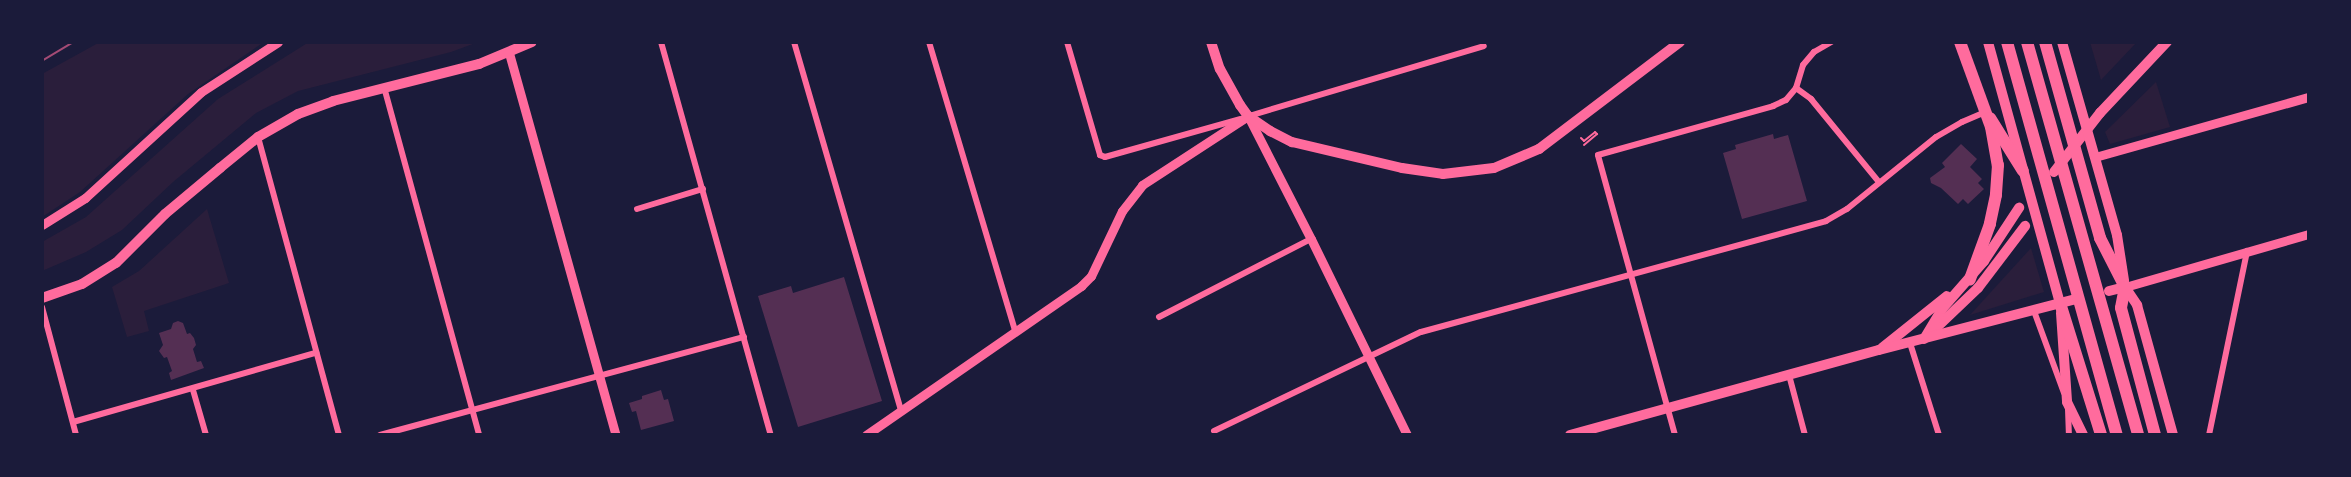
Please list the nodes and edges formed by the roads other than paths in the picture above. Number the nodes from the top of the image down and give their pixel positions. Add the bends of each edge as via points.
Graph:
1 (278, 42) edge
2 (532, 42) edge
3 (661, 42) edge
4 (795, 42) edge
5 (929, 42) edge
6 (1067, 42) edge
7 (1211, 42) edge
8 (1680, 42) edge
9 (1831, 42) edge
10 (1960, 42) edge
11 (1988, 42) edge
12 (2007, 42) edge
13 (2027, 42) edge
14 (2045, 42) edge
15 (2062, 42) edge
16 (2167, 42) edge
17 (1484, 46) dead end
18 (509, 53) junction
19 (384, 87) junction
20 (1796, 88) junction
21 (2309, 97) edge
22 (1986, 112) junction
23 (1248, 116) junction
24 (258, 137) junction
25 (2095, 157) junction
26 (2023, 171) junction
27 (2054, 172) dead end
28 (1879, 183) junction
29 (703, 189) junction
30 (2019, 208) dead end
31 (637, 209) dead end
32 (42, 225) edge
33 (2025, 226) dead end
34 (2309, 234) edge
35 (1311, 239) junction
36 (2247, 251) junction
37 (1630, 275) junction
38 (1970, 279) junction
39 (2125, 287) junction
40 (2109, 291) dead end
41 (42, 298) edge
42 (2066, 302) junction
43 (42, 307) edge
44 (2034, 311) junction
45 (1159, 317) dead end
46 (1015, 332) junction
47 (744, 337) junction
48 (1924, 339) junction
49 (1910, 343) junction
50 (1879, 350) junction
51 (316, 353) junction
52 (1370, 357) junction
53 (1789, 375) junction
54 (599, 376) junction
55 (193, 390) junction
56 (2067, 402) junction
57 (1667, 408) junction
58 (472, 410) junction
59 (901, 410) junction
60 (73, 422) junction
61 (1214, 431) dead end
62 (76, 435) edge
63 (206, 435) edge
64 (339, 435) edge
65 (380, 435) edge
66 (479, 435) edge
67 (616, 435) edge
68 (771, 435) edge
69 (866, 435) edge
70 (1407, 435) edge
71 (1570, 435) edge
72 (1675, 435) edge
73 (1805, 435) edge
74 (1939, 435) edge
75 (2069, 435) edge
76 (2084, 435) edge
77 (2101, 435) edge
78 (2117, 435) edge
79 (2138, 435) edge
80 (2155, 435) edge
81 (2173, 435) edge
82 (2209, 435) edge

1 - 32 street via 201,92 85,198
2 - 18 main road
3 - 29 street
4 - 59 street
5 - 46 street
6 - 23 street via 1100,155 1105,157
7 - 23 main road via 1220,69
8 - 23 main road via 1539,149 1483,171 1443,174 1292,142
9 - 20 street via 1814,52 1803,65
10 - 22 highway
11 - 26 main road
12 - 78 highway
13 - 79 highway
14 - 39 highway via 2100,238
15 - 25 main road
16 - 27 main road via 2100,113
17 - 23 street
18 - 19 main road
18 - 54 street
19 - 24 main road via 298,114
19 - 58 street
20 - 28 street via 1811,99
20 - 37 street via 1786,100 1773,106 1598,155
21 - 25 street
22 - 26 highway
22 - 28 street via 1936,137
22 - 38 highway via 1997,157 1997,184 1990,224
23 - 35 street
23 - 46 street via 1142,185 1122,211 1091,276
24 - 41 main road via 165,214 116,263 82,284
24 - 51 street
25 - 39 main road via 2117,235
26 - 42 main road
28 - 37 street via 1848,209 1826,221
29 - 31 street
29 - 47 street
30 - 38 main road
33 - 48 main road via 1982,284
34 - 36 street
35 - 45 street
35 - 52 street
36 - 39 street
36 - 82 street
37 - 52 street via 1421,332
37 - 57 street
38 - 48 main road via 1942,309
38 - 50 main road
39 - 40 main road
39 - 80 highway via 2121,308
39 - 81 main road via 2137,305
42 - 44 main road
42 - 56 main road
42 - 77 highway
43 - 60 street
44 - 48 main road
44 - 56 street
46 - 59 street
47 - 54 street
47 - 68 street
48 - 49 main road
49 - 50 main road
49 - 74 street
50 - 53 main road
51 - 55 street
51 - 64 street
52 - 61 street
52 - 70 street
53 - 57 main road
53 - 73 street
54 - 58 street
54 - 67 street
55 - 60 street
55 - 63 street
56 - 75 street
56 - 76 main road
57 - 71 main road
57 - 72 street
58 - 65 street
58 - 66 street
59 - 69 street
60 - 62 street

